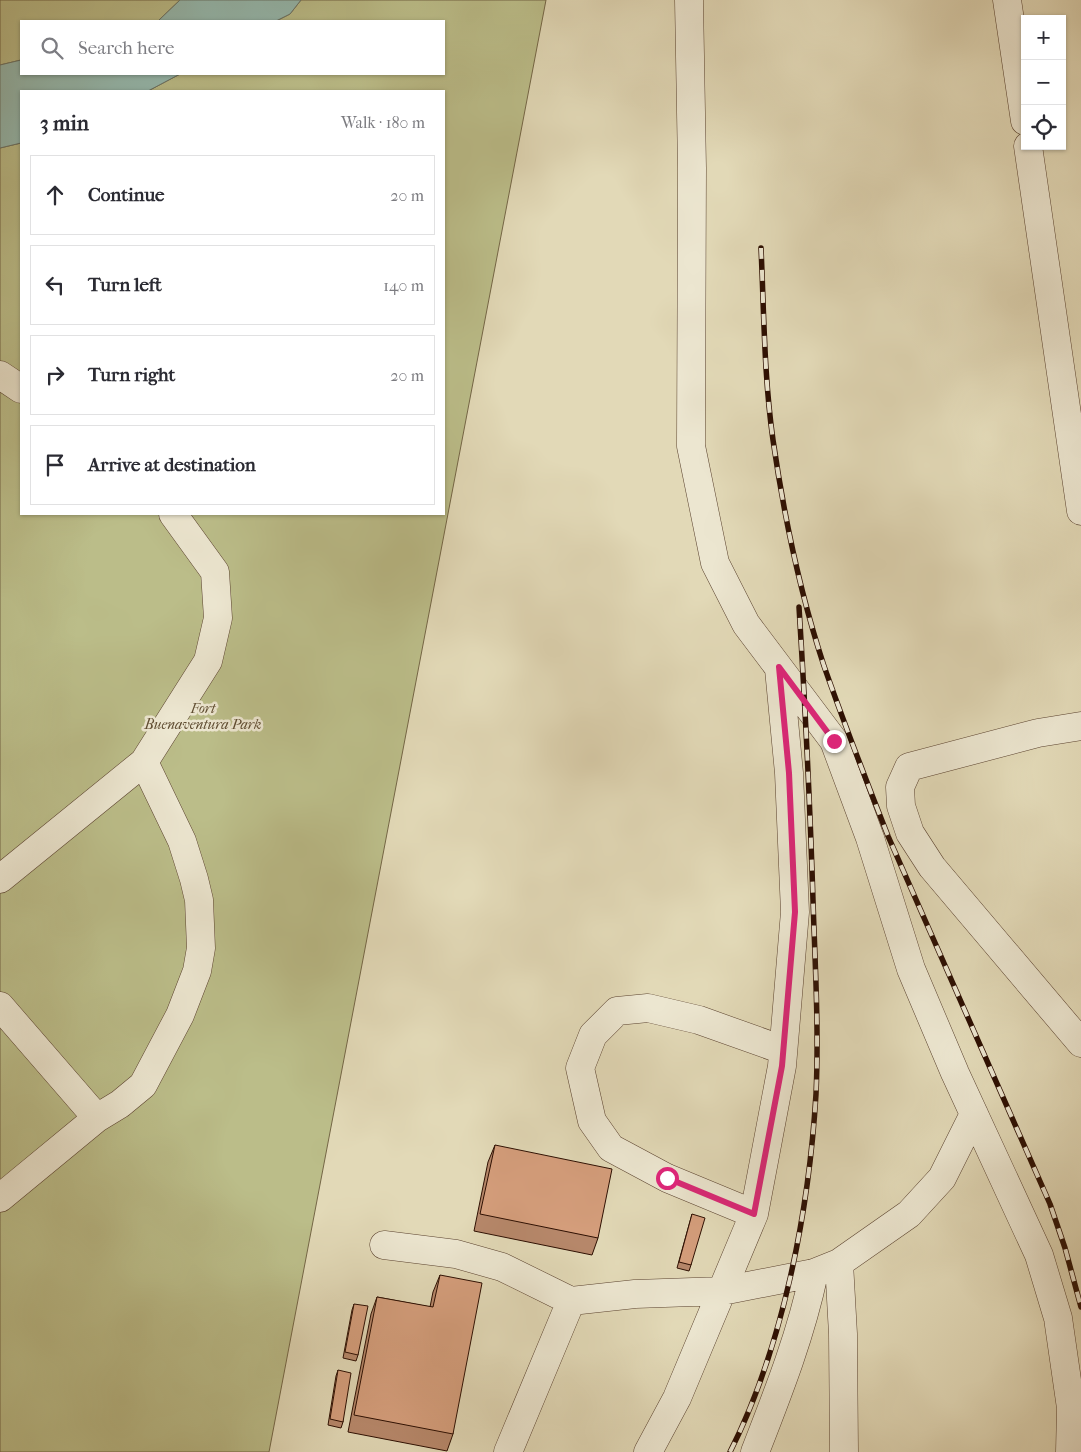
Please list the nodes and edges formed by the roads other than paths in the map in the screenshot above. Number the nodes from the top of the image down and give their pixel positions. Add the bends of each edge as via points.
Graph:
1 (689, 0) edge
2 (1008, 0) edge
3 (1023, 105) edge
4 (1029, 150) edge
5 (0, 375) edge
6 (20, 387) edge
7 (1081, 512) edge
8 (174, 515) edge
9 (779, 667) junction
10 (1081, 726) edge
11 (144, 762) junction
12 (910, 833) junction
13 (870, 838) junction
14 (0, 879) edge
15 (0, 1006) edge
16 (1081, 1043) edge
17 (783, 1050) junction
18 (974, 1114) junction
19 (97, 1118) junction
20 (4, 1186) edge
21 (754, 1214) junction
22 (384, 1245) dead end
23 (839, 1263) junction
24 (814, 1273) junction
25 (722, 1291) junction
26 (571, 1301) junction
27 (508, 1452) edge
28 (648, 1452) edge
29 (755, 1452) edge
30 (844, 1452) edge
31 (1070, 1452) edge

1 - 9 street via 691,446 715,563 746,624
2 - 3 street
4 - 7 street
5 - 6 street
8 - 11 street via 215,572 218,618 208,661
9 - 13 street via 834,741
9 - 17 street via 789,773 795,912
10 - 12 street via 1038,733 909,767 900,786 901,806
11 - 14 street
11 - 19 street via 182,841 194,879 199,900 202,948 180,1016 142,1085
12 - 13 street
12 - 16 street via 932,867
13 - 18 street via 911,969
15 - 19 street
17 - 21 street
17 - 21 street via 699,1020 648,1008 617,1011 593,1035 580,1068 592,1121 611,1148 667,1178
18 - 23 street via 942,1178 909,1214
18 - 31 street via 1039,1255 1058,1318 1070,1408
19 - 20 street
21 - 25 street
22 - 26 street via 456,1254 502,1267
23 - 24 street
23 - 30 street
24 - 25 street
24 - 29 street via 806,1311
25 - 26 street via 634,1294
25 - 28 street via 677,1398
26 - 27 street

